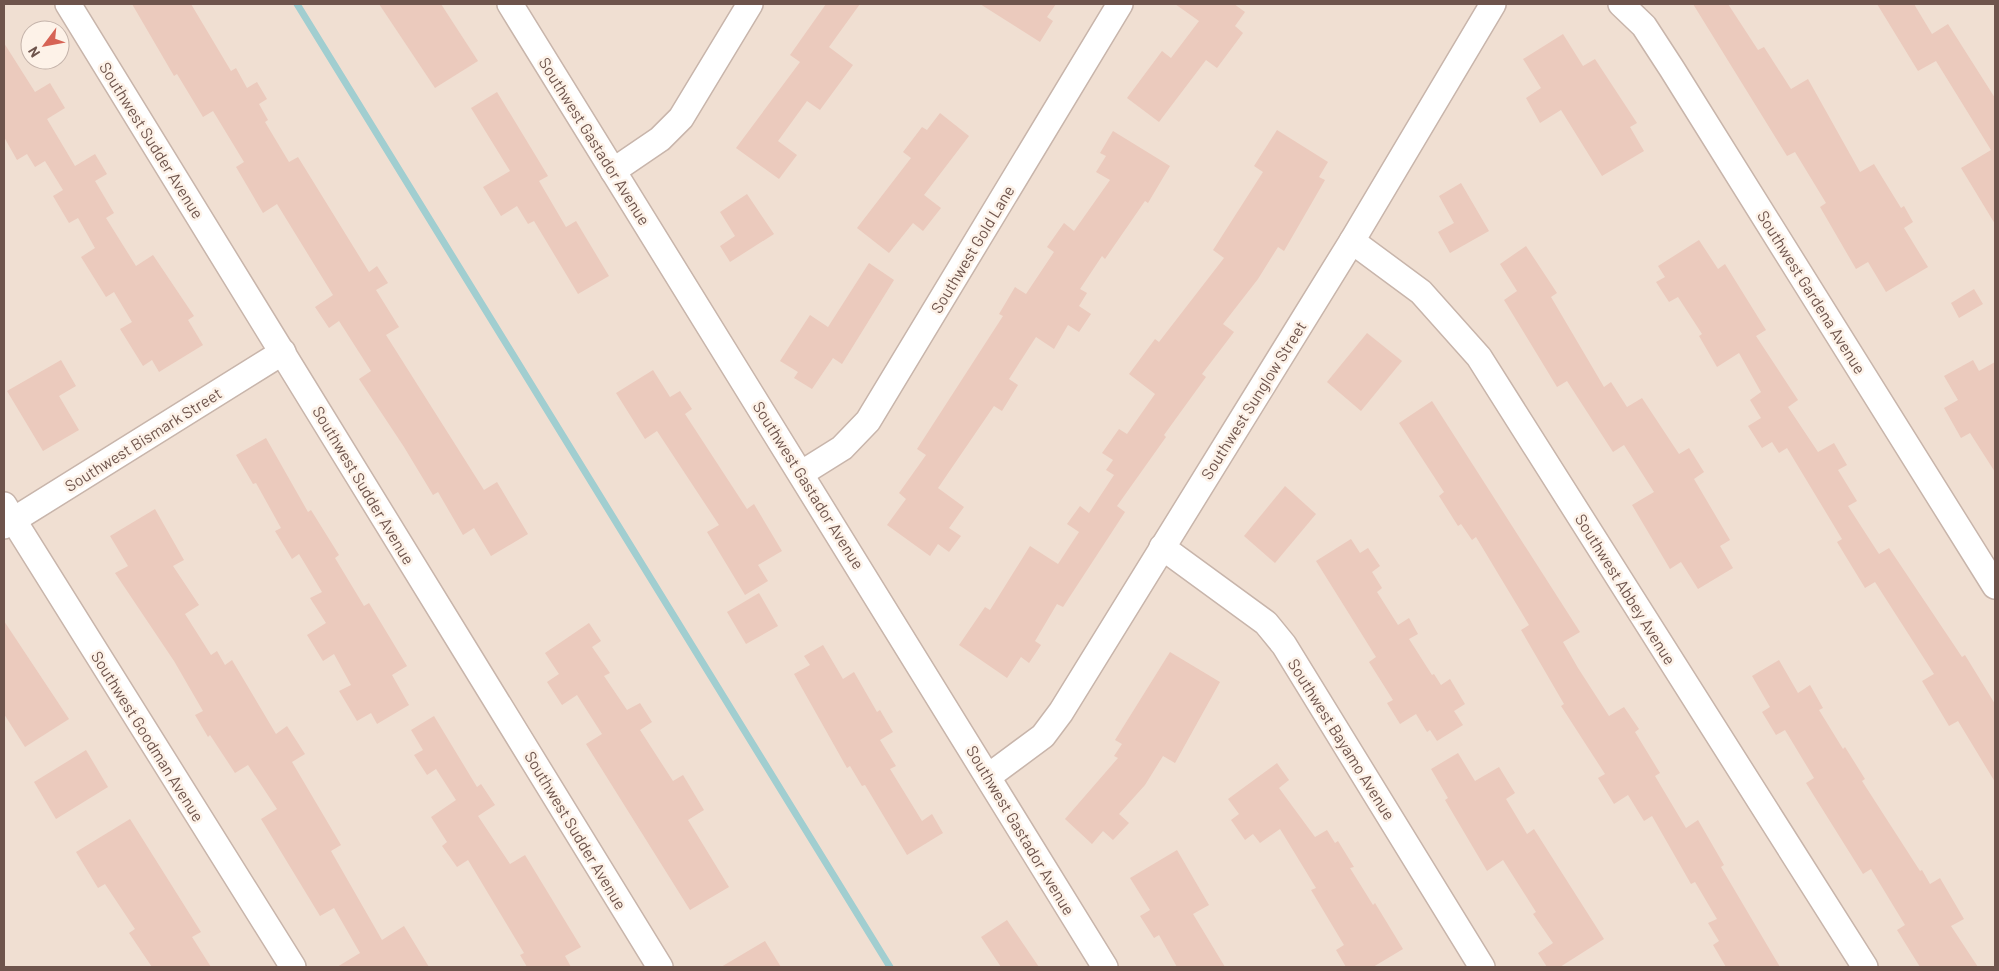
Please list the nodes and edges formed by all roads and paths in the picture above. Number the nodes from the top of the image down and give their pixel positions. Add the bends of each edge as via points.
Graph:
1 (68, 4) edge
2 (510, 4) edge
3 (750, 4) edge
4 (1120, 4) edge
5 (1493, 4) edge
6 (1621, 4) edge
7 (613, 171) junction
8 (1352, 241) junction
9 (283, 352) junction
10 (802, 473) junction
11 (7, 517) edge
12 (1162, 547) junction
13 (1995, 586) edge
14 (989, 776) junction
15 (293, 967) edge
16 (660, 967) edge
17 (1105, 967) edge
18 (1482, 967) edge
19 (1865, 967) edge

1 - 9 street, Southwest Sudder Avenue
2 - 7 street, Southwest Gastador Avenue
3 - 7 street via 681,118 660,140
4 - 10 street, Southwest Gold Lane via 868,421 842,448
5 - 8 street, Southwest Sunglow Street
6 - 13 street, Southwest Gardena Avenue via 1644,26
7 - 10 street, Southwest Gastador Avenue
8 - 12 street, Southwest Sunglow Street
8 - 19 street, Southwest Abbey Avenue via 1421,292 1479,357
9 - 11 street, Southwest Bismark Street
9 - 16 street, Southwest Sudder Avenue
10 - 14 street, Southwest Gastador Avenue
11 - 15 street, Southwest Goodman Avenue
12 - 14 street, Southwest Sunglow Street via 1043,736
12 - 18 street, Southwest Bayamo Avenue via 1266,624 1284,644
14 - 17 street, Southwest Gastador Avenue

